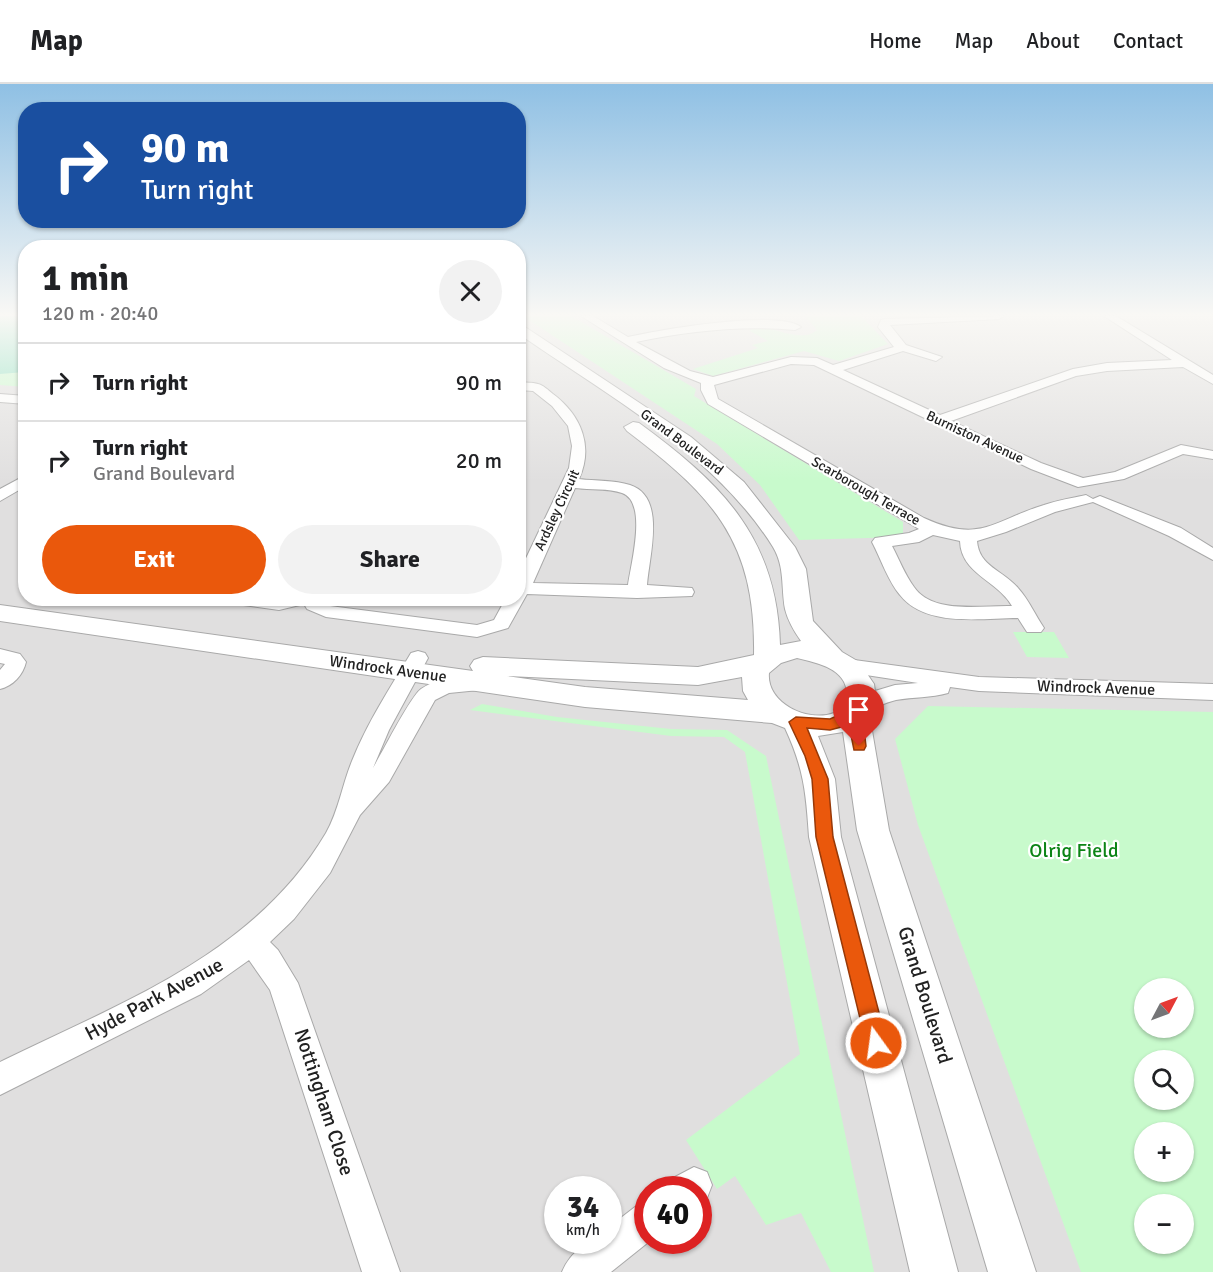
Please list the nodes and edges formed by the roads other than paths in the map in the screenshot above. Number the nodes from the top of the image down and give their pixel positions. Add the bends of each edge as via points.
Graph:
1 (555, 371) edge
2 (584, 371) edge
3 (681, 371) edge
4 (749, 371) edge
5 (838, 371) edge
6 (1082, 371) edge
7 (1199, 371) edge
8 (1213, 380) edge
9 (708, 381) junction
10 (526, 387) edge
11 (0, 398) edge
12 (18, 399) edge
13 (940, 420) junction
14 (1210, 449) edge
15 (1119, 476) junction
16 (570, 483) junction
17 (18, 484) edge
18 (1075, 485) junction
19 (0, 496) edge
20 (1099, 496) junction
21 (1049, 509) junction
22 (932, 529) junction
23 (968, 537) junction
24 (1213, 555) edge
25 (526, 578) edge
26 (637, 592) junction
27 (685, 592) dead end
28 (526, 593) edge
29 (0, 602) edge
30 (18, 605) edge
31 (26, 606) edge
32 (316, 606) edge
33 (511, 606) edge
34 (1023, 612) junction
35 (0, 614) edge
36 (1034, 628) dead end
37 (0, 656) edge
38 (765, 660) junction
39 (840, 661) junction
40 (414, 665) junction
41 (0, 682) edge
42 (979, 684) junction
43 (493, 685) junction
44 (1213, 692) edge
45 (859, 708) junction
46 (787, 718) junction
47 (351, 809) junction
48 (250, 942) junction
49 (0, 1079) edge
50 (634, 1231) edge
51 (381, 1272) edge
52 (582, 1272) edge
53 (934, 1272) edge
54 (1012, 1272) edge

1 - 38 street, Grand Boulevard via 661,447 721,506 758,574 764,596
2 - 39 street, Grand Boulevard via 685,441 732,480 784,547 794,569 801,621 810,635
3 - 9 street
4 - 9 street, Burniston Avenue
5 - 13 street, Burniston Avenue
6 - 13 street
7 - 8 street
9 - 22 street, Scarborough Terrace via 707,390 713,401
10 - 16 street, Ardsley Circuit via 540,389 565,411 575,426 579,461
11 - 12 street
13 - 18 street, Burniston Avenue
14 - 15 street via 1174,451
15 - 18 street
15 - 20 street
16 - 25 street, Ardsley Circuit
16 - 26 street via 627,489 640,498 647,522
17 - 19 street
18 - 20 street, Burniston Avenue
18 - 21 street, Scarborough Terrace
20 - 21 street, Scarborough Terrace
20 - 24 street
21 - 23 street, Scarborough Terrace via 988,535
22 - 23 street, Scarborough Terrace
22 - 34 street via 913,538 881,542 912,598 940,611
23 - 34 street via 974,562 1011,590
26 - 27 street
26 - 28 street
29 - 30 street, Windrock Avenue
31 - 40 street, Windrock Avenue
32 - 33 street, Ardsley Circuit via 326,611 477,631 501,624
34 - 36 street
35 - 40 street, Windrock Avenue
37 - 41 street via 16,662
38 - 39 street via 797,650
38 - 40 street, Windrock Avenue via 698,676
38 - 46 street via 756,670 757,692
39 - 42 street, Windrock Avenue
39 - 45 street via 858,677 864,690
40 - 43 street, Windrock Avenue
40 - 47 street, Hyde Park Avenue via 366,754
42 - 44 street, Windrock Avenue
42 - 45 street, Windrock Avenue via 894,693
43 - 46 street, Windrock Avenue
43 - 47 street, Hyde Park Avenue via 446,686 427,695 381,775
45 - 46 street via 844,721 830,725
45 - 54 street, Grand Boulevard via 873,830
46 - 53 street via 813,756 820,779 825,837
47 - 48 street, Hyde Park Avenue via 310,881 274,922
48 - 49 street, Hyde Park Avenue via 191,984
48 - 51 street, Nottingham Close via 283,982
50 - 52 street

